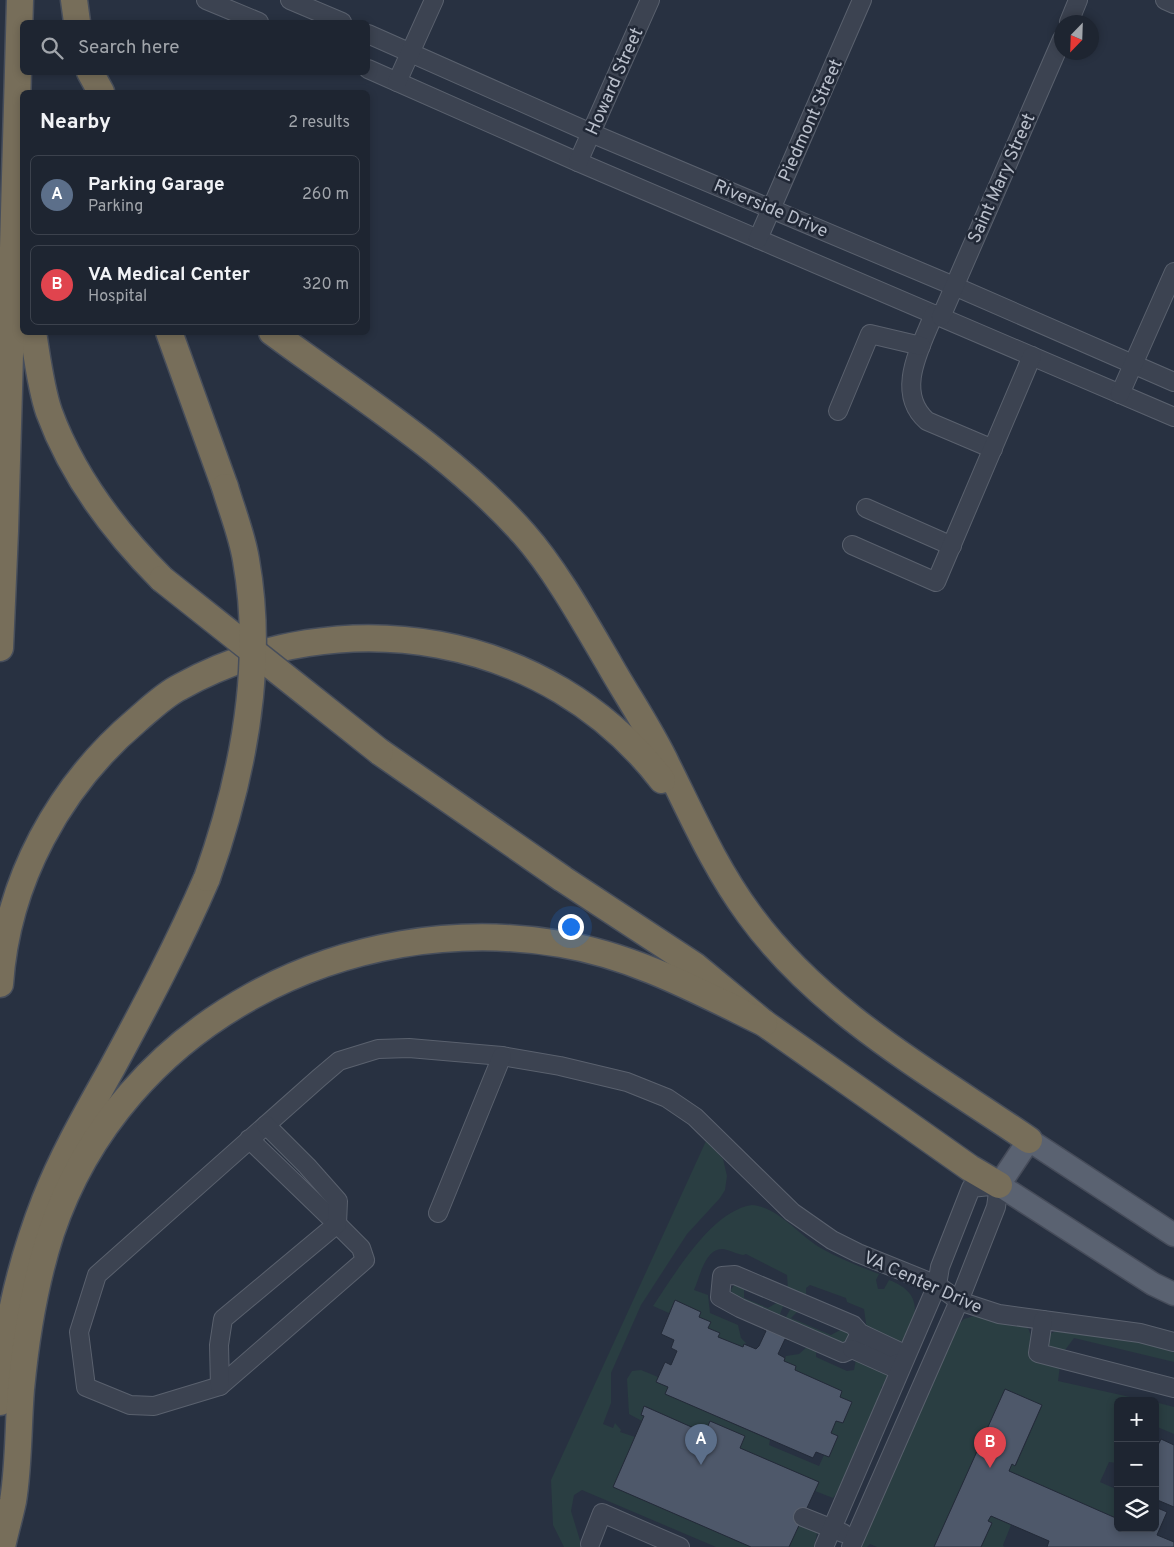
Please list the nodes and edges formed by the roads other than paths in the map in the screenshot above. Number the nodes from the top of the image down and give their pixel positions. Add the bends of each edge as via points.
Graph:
1 (20, 0) edge
2 (74, 0) edge
3 (290, 0) edge
4 (434, 0) edge
5 (650, 0) edge
6 (862, 0) edge
7 (1078, 0) edge
8 (1165, 0) edge
9 (216, 2) edge
10 (1174, 4) edge
11 (1071, 15) edge
12 (77, 20) edge
13 (255, 20) edge
14 (337, 20) edge
15 (370, 35) edge
16 (411, 52) junction
17 (1054, 57) edge
18 (370, 70) edge
19 (88, 75) edge
20 (90, 75) edge
21 (397, 82) junction
22 (91, 90) edge
23 (100, 90) edge
24 (591, 132) junction
25 (578, 162) junction
26 (14, 202) junction
27 (772, 208) junction
28 (758, 239) junction
29 (20, 244) edge
30 (1174, 272) edge
31 (954, 286) junction
32 (938, 315) junction
33 (34, 335) edge
34 (170, 335) edge
35 (276, 335) edge
36 (921, 346) junction
37 (1032, 356) junction
38 (1133, 364) junction
39 (1174, 382) edge
40 (1120, 394) junction
41 (838, 411) dead end
42 (1174, 417) edge
43 (993, 449) junction
44 (866, 508) dead end
45 (852, 545) dead end
46 (952, 546) junction
47 (0, 648) edge
48 (691, 818) junction
49 (0, 984) edge
50 (764, 1023) junction
51 (502, 1056) junction
52 (266, 1126) junction
53 (249, 1139) junction
54 (1030, 1140) junction
55 (1000, 1185) junction
56 (438, 1213) dead end
57 (337, 1224) junction
58 (1174, 1235) edge
59 (937, 1285) junction
60 (1174, 1294) edge
61 (959, 1301) junction
62 (1043, 1320) junction
63 (860, 1333) junction
64 (1174, 1342) edge
65 (852, 1350) junction
66 (901, 1364) junction
67 (926, 1376) junction
68 (220, 1386) junction
69 (1174, 1388) edge
70 (0, 1402) edge
71 (802, 1516) dead end
72 (832, 1529) junction
73 (853, 1543) edge
74 (593, 1546) edge
75 (2, 1547) edge
76 (680, 1547) edge
77 (824, 1547) edge

1 - 26 highway
2 - 12 highway
3 - 14 street
4 - 16 street
5 - 24 street, Howard Street
6 - 27 street, Piedmont Street
7 - 11 street
8 - 10 street
9 - 13 street
15 - 16 street, Riverside Drive
16 - 21 street
16 - 24 street, Riverside Drive
17 - 31 street, Saint Mary Street
18 - 21 street, Riverside Drive
19 - 22 highway
20 - 23 highway
21 - 25 street, Riverside Drive
24 - 25 street, Howard Street
24 - 27 street, Riverside Drive
25 - 28 street, Riverside Drive
26 - 29 highway
26 - 47 highway
27 - 28 street, Piedmont Street
27 - 31 street, Riverside Drive
28 - 32 street, Riverside Drive
30 - 38 street
31 - 32 street, Saint Mary Street
31 - 38 street, Riverside Drive
32 - 36 street, Saint Mary Street
32 - 37 street, Riverside Drive
33 - 50 highway, bridge via 49,411 72,462 99,506 136,553 162,579 380,752 562,879 694,965
34 - 70 highway, bridge via 225,487 246,559 252,669 247,723 225,829 208,878 74,1137 29,1243 7,1340
35 - 48 highway via 479,486 526,536 574,605 618,680 666,763
36 - 41 street via 870,334
36 - 43 street, Saint Mary Street via 910,383 919,413 927,421
37 - 40 street, Riverside Drive
37 - 43 street
38 - 39 street, Riverside Drive
38 - 40 street
40 - 42 street, Riverside Drive
43 - 46 street
44 - 46 street
45 - 46 street via 936,582
48 - 49 highway via 644,757 611,725 537,676 498,660 457,648 380,638 326,640 273,650 218,669 178,688 112,741 83,773 58,808 34,853 7,932
48 - 54 highway via 747,912 801,974 863,1026
50 - 55 highway via 970,1168
50 - 75 highway via 656,971 621,958 524,938 478,937 396,944 309,968 236,1004 166,1057 132,1091 100,1132 66,1196 51,1234 28,1332 13,1499
51 - 52 street, VA Center Drive via 409,1048 378,1049 360,1054 339,1061
51 - 56 street
51 - 59 street, VA Center Drive via 627,1082 667,1098 701,1123 792,1212 832,1240
52 - 53 street, VA Center Drive
52 - 57 street via 338,1201
53 - 57 street
53 - 68 street, VA Center Drive via 97,1275 79,1332 86,1387 130,1405 154,1406
54 - 55 main road
54 - 58 main road
55 - 59 street via 971,1188 940,1267
55 - 60 main road via 1153,1284
55 - 61 street via 996,1207
57 - 68 street via 223,1319 219,1346
57 - 68 street via 361,1248 365,1260
59 - 61 street, VA Center Drive
59 - 66 street
61 - 62 street, VA Center Drive via 999,1314
61 - 67 street
62 - 64 street, VA Center Drive via 1140,1332
62 - 69 street via 1038,1353
63 - 65 street
63 - 65 street via 853,1325 735,1274 722,1276 720,1297 843,1353
63 - 66 street via 898,1351
65 - 66 street via 892,1367
66 - 67 street
66 - 72 street
67 - 73 street
71 - 72 street
72 - 73 street
72 - 77 street
74 - 76 street via 602,1513

